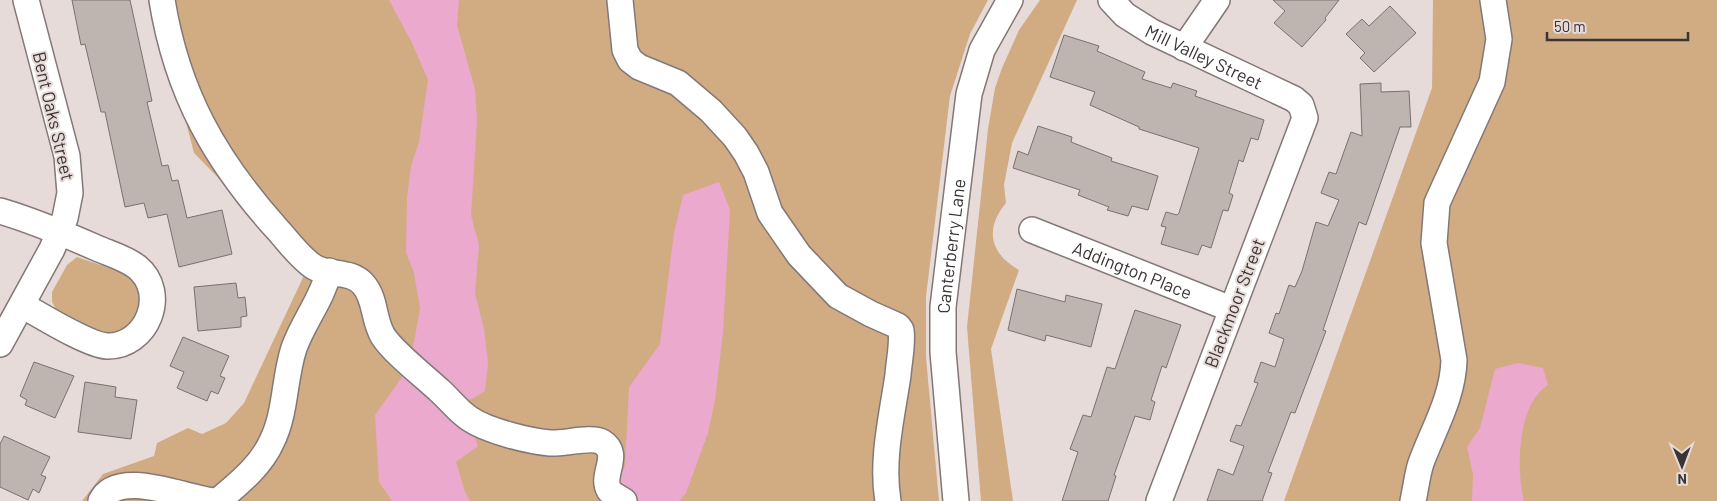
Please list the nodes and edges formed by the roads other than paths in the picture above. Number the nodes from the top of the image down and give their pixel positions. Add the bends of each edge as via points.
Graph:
1 (26, 0) edge
2 (162, 0) edge
3 (620, 0) edge
4 (1010, 0) edge
5 (1111, 0) edge
6 (1217, 0) edge
7 (1493, 0) edge
8 (1184, 48) junction
9 (1302, 105) joint
10 (0, 211) edge
11 (1032, 230) dead end
12 (60, 233) junction
13 (329, 271) junction
14 (22, 305) junction
15 (1231, 309) junction
16 (0, 344) edge
17 (617, 496) edge
18 (101, 501) edge
19 (214, 501) edge
20 (218, 501) edge
21 (888, 501) edge
22 (956, 501) edge
23 (1159, 501) edge
24 (1413, 501) edge

1 - 12 street, Bent Oaks Street via 70,171 68,206
2 - 13 street via 168,34 183,80 220,159 249,198 297,251 314,267
3 - 21 street via 624,50 630,60 678,83 706,106 746,153 770,213 799,255 838,296 901,330 888,444
4 - 22 street, Canterberry Lane via 982,50 969,94 943,307 942,352
5 - 8 street, Mill Valley Street via 1136,22
6 - 8 street
7 - 24 street via 1498,40 1492,82 1435,212 1434,243 1454,360 1453,374 1450,393 1420,468
8 - 9 street, Mill Valley Street
9 - 15 street, Blackmoor Street via 1305,123
10 - 12 street
11 - 15 street, Addington Place
12 - 14 street, Bent Oaks Street
12 - 14 street via 137,267 146,276 153,301 144,327 132,338 103,346
13 - 17 street via 362,282 370,292 381,332 390,345 470,419 534,440 569,443 597,439 604,443 611,457 606,481
13 - 20 street via 324,292 294,348 272,441 261,460
14 - 16 street, Bent Oaks Street
15 - 23 street, Blackmoor Street
18 - 19 street via 113,490 149,486

